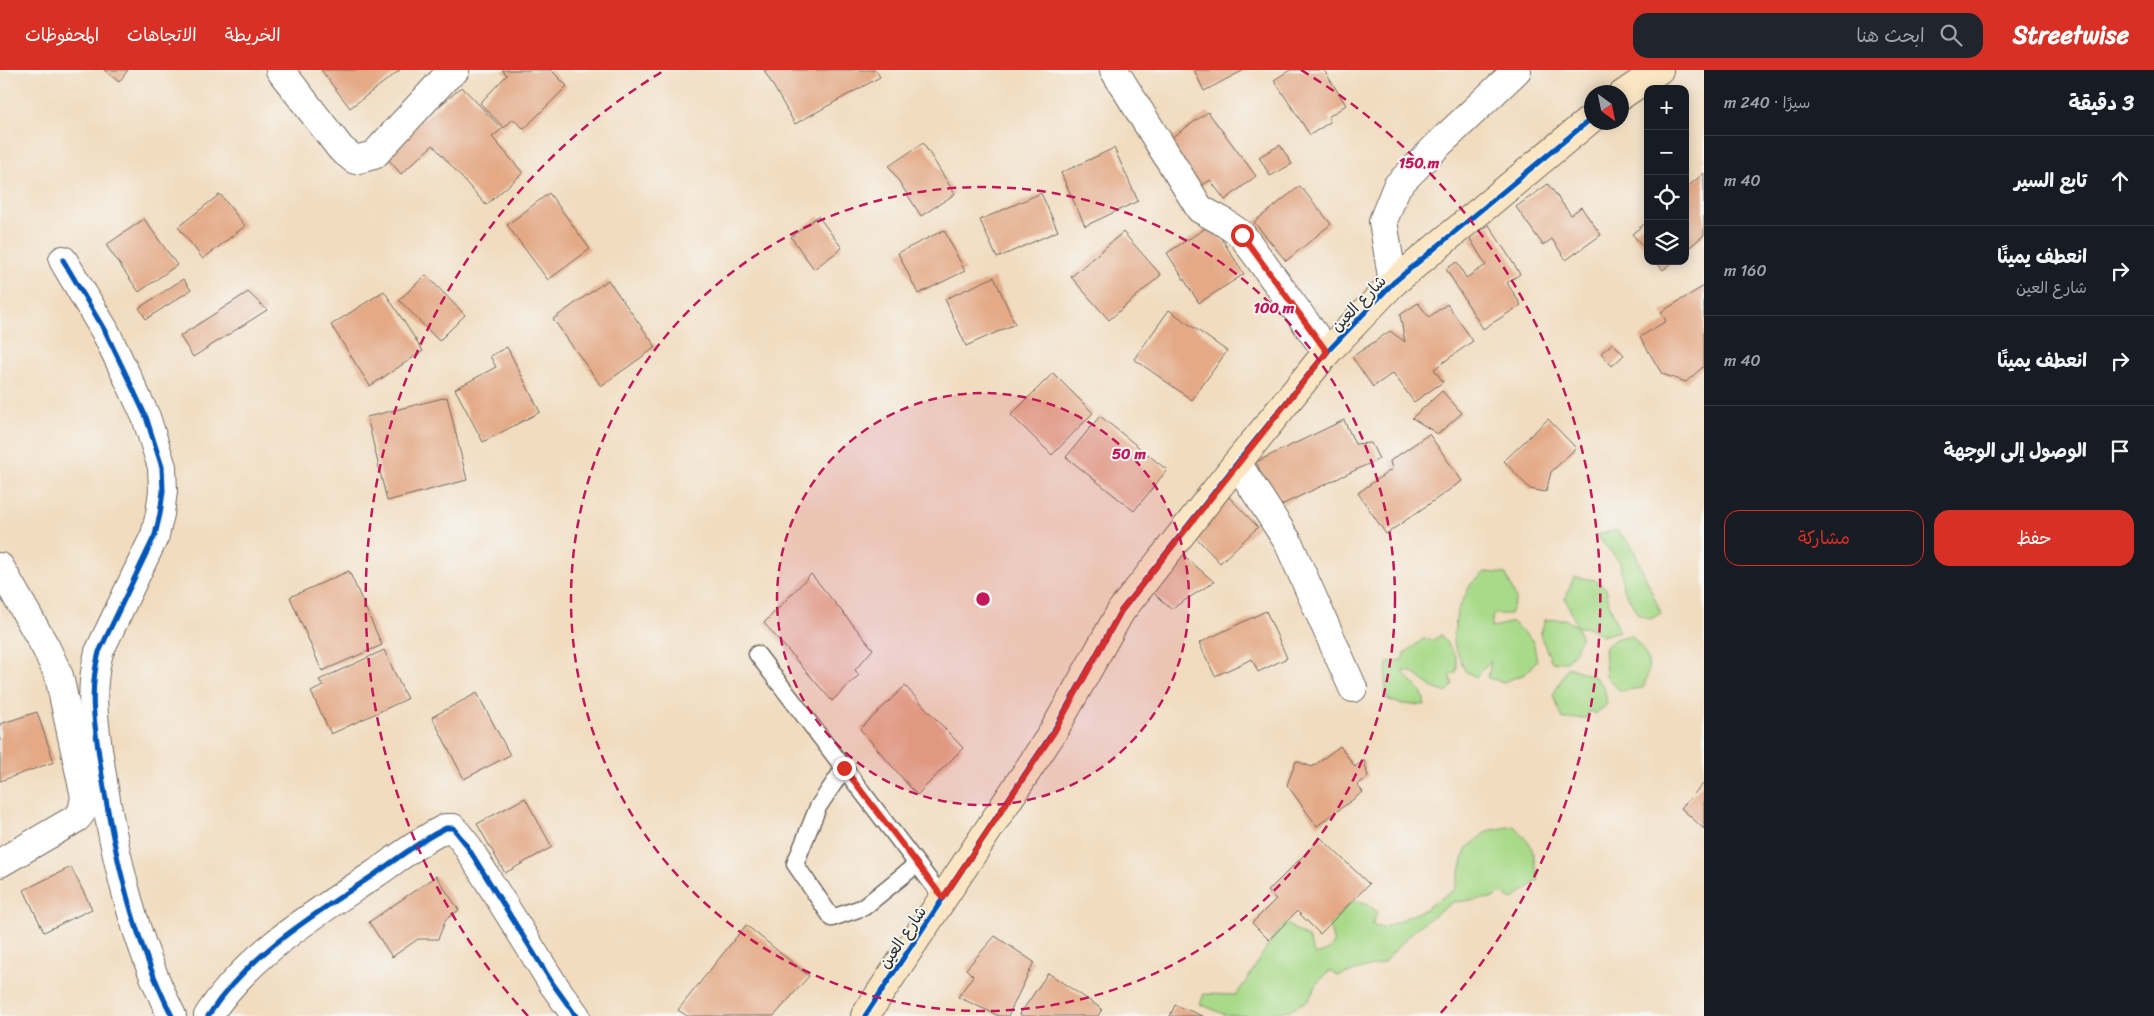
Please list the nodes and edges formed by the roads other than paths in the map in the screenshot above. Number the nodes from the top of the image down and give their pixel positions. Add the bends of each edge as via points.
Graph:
1 (280, 70) edge
2 (455, 70) edge
3 (1114, 70) edge
4 (1517, 70) edge
5 (1659, 70) edge
6 (1629, 90) edge
7 (1584, 125) edge
8 (64, 260) dead end
9 (1393, 283) junction
10 (1327, 352) junction
11 (1237, 463) junction
12 (0, 566) edge
13 (757, 654) dead end
14 (1353, 688) dead end
15 (844, 768) junction
16 (0, 863) edge
17 (917, 864) junction
18 (943, 898) junction
19 (172, 1016) edge
20 (208, 1016) edge
21 (576, 1016) edge
22 (865, 1016) edge

1 - 2 street via 341,149 355,160 374,155
3 - 10 street via 1200,209 1242,235
4 - 9 street via 1397,186 1383,221
5 - 6 street
7 - 9 street, شارع العين
8 - 19 street via 105,331 132,387 146,417 162,468 163,491 155,535 99,652 92,697 108,818 133,923 154,980
9 - 10 street, شارع العين
10 - 11 street, شارع العين
11 - 14 street via 1288,542
11 - 18 street, شارع العين via 1121,611 1054,732
12 - 16 street via 59,676 85,797 82,812 77,818
13 - 15 lane
15 - 17 lane
15 - 17 lane via 818,807 795,864 832,918 864,907
17 - 18 lane
18 - 22 street, شارع العين
20 - 21 street via 237,977 267,949 413,848 446,828 453,828

